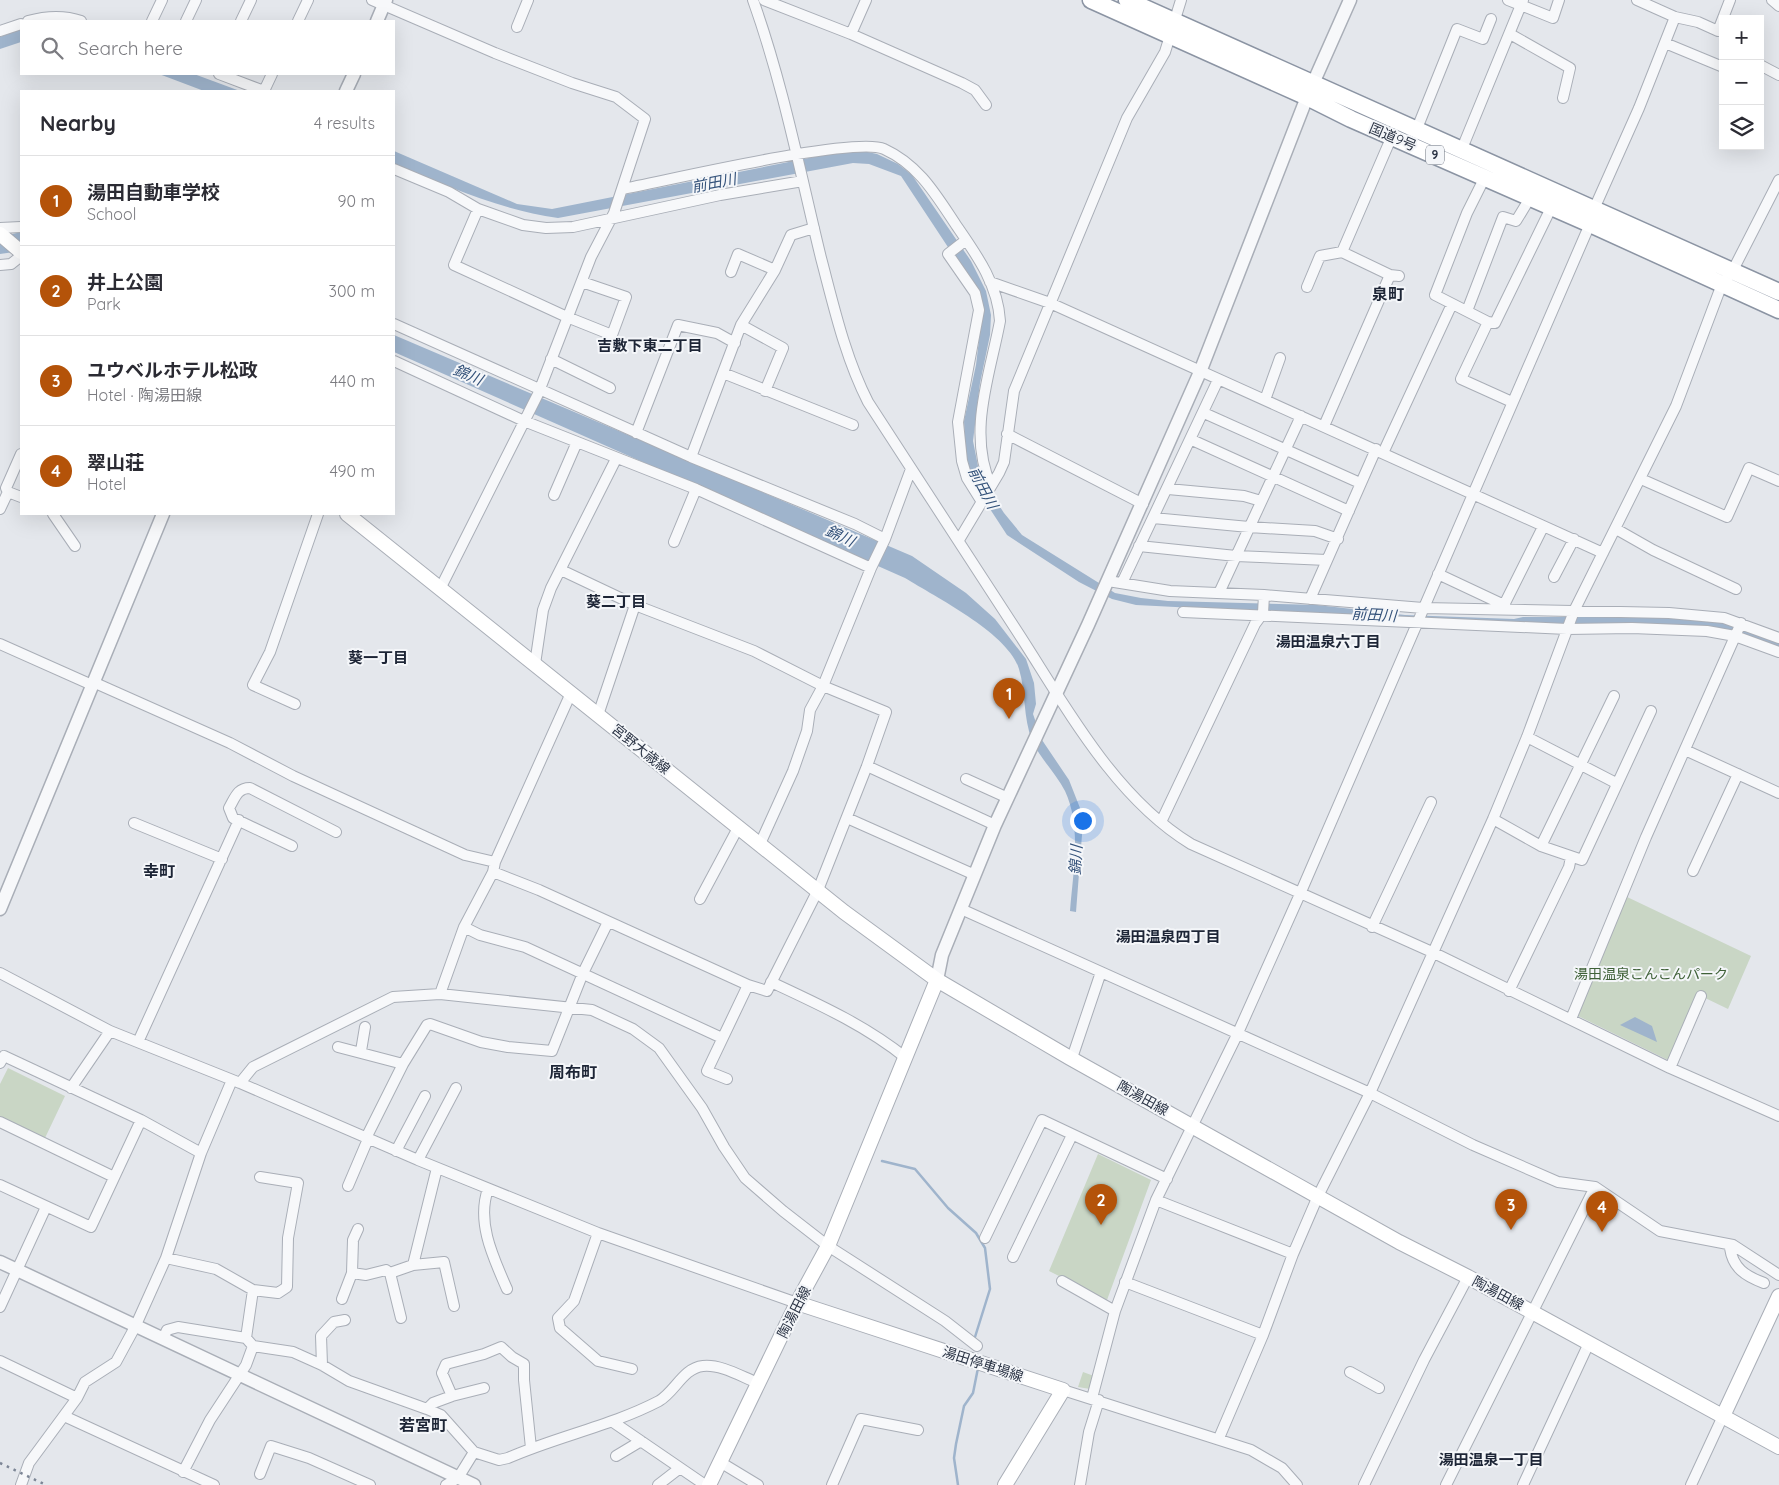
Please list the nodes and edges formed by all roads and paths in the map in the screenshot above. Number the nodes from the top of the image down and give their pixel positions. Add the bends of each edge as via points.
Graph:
1 (196, 0) edge
2 (251, 0) edge
3 (308, 0) edge
4 (528, 0) edge
5 (753, 0) edge
6 (764, 0) edge
7 (866, 0) edge
8 (1091, 0) edge
9 (1127, 0) edge
10 (1181, 0) edge
11 (1350, 0) edge
12 (1508, 0) edge
13 (1559, 0) edge
14 (1637, 0) edge
15 (1730, 0) edge
16 (1772, 0) edge
17 (159, 1) edge
18 (380, 2) edge
19 (1522, 3) edge
20 (1779, 6) edge
21 (1675, 17) junction
22 (33, 20) edge
23 (78, 20) edge
24 (152, 20) edge
25 (186, 20) edge
26 (241, 20) edge
27 (298, 20) edge
28 (376, 20) edge
29 (1491, 20) dead end
30 (0, 22) edge
31 (16, 25) edge
32 (517, 27) dead end
33 (1173, 29) junction
34 (0, 32) edge
35 (851, 34) junction
36 (1510, 34) junction
37 (1666, 43) junction
38 (1719, 65) edge
39 (1764, 67) edge
40 (221, 75) edge
41 (272, 75) edge
42 (354, 75) edge
43 (1779, 75) edge
44 (261, 90) edge
45 (264, 90) edge
46 (346, 90) edge
47 (1311, 90) junction
48 (1563, 98) dead end
49 (986, 105) dead end
50 (1416, 131) junction
51 (1392, 136) junction
52 (1461, 151) junction
53 (796, 155) junction
54 (395, 169) edge
55 (1485, 177) junction
56 (1779, 180) edge
57 (803, 181) junction
58 (622, 190) junction
59 (1530, 198) junction
60 (1552, 208) junction
61 (478, 209) junction
62 (614, 215) junction
63 (1592, 216) junction
64 (20, 227) edge
65 (0, 228) edge
66 (814, 228) junction
67 (0, 234) edge
68 (966, 240) junction
69 (20, 252) edge
70 (1342, 252) junction
71 (20, 254) edge
72 (0, 265) edge
73 (775, 270) junction
74 (731, 272) dead end
75 (1727, 278) junction
76 (582, 282) junction
77 (990, 282) junction
78 (1307, 287) dead end
79 (1779, 292) edge
80 (1050, 303) junction
81 (1452, 304) junction
82 (1779, 310) edge
83 (1467, 311) junction
84 (567, 317) junction
85 (1488, 322) junction
86 (395, 324) edge
87 (741, 325) junction
88 (735, 343) junction
89 (1280, 358) dead end
90 (551, 359) junction
91 (395, 361) edge
92 (1200, 372) junction
93 (723, 373) junction
94 (1218, 380) junction
95 (610, 388) dead end
96 (765, 391) junction
97 (538, 392) junction
98 (1265, 400) junction
99 (1512, 402) junction
100 (1204, 413) junction
101 (1301, 416) junction
102 (524, 421) junction
103 (853, 425) dead end
104 (1324, 426) junction
105 (636, 433) junction
106 (1007, 434) junction
107 (1192, 440) junction
108 (577, 442) junction
109 (1285, 451) junction
110 (1380, 451) junction
111 (20, 456) edge
112 (691, 457) junction
113 (616, 459) junction
114 (911, 469) junction
115 (1272, 477) junction
116 (1640, 479) junction
117 (1779, 481) edge
118 (1360, 483) junction
119 (991, 486) junction
120 (696, 488) junction
121 (1168, 489) junction
122 (8, 492) junction
123 (554, 495) dead end
124 (1473, 495) junction
125 (20, 497) edge
126 (1261, 501) junction
127 (982, 502) junction
128 (1143, 504) junction
129 (0, 509) edge
130 (1349, 511) junction
131 (54, 515) edge
132 (163, 515) edge
133 (318, 515) edge
134 (348, 515) edge
135 (1154, 518) junction
136 (1543, 526) junction
137 (1249, 527) junction
138 (1616, 529) junction
139 (885, 539) junction
140 (1338, 539) junction
141 (1574, 539) junction
142 (959, 540) junction
143 (674, 542) dead end
144 (75, 546) dead end
145 (1139, 546) junction
146 (1603, 553) junction
147 (1236, 556) junction
148 (1327, 560) junction
149 (871, 568) junction
150 (561, 570) junction
151 (1438, 574) junction
152 (1554, 577) dead end
153 (1108, 581) junction
154 (1122, 584) junction
155 (440, 589) junction
156 (1736, 589) dead end
157 (1219, 593) junction
158 (1264, 595) junction
159 (1310, 599) junction
160 (635, 605) junction
161 (1502, 607) junction
162 (1423, 609) junction
163 (1183, 612) dead end
164 (1573, 612) junction
165 (1262, 615) junction
166 (1417, 622) junction
167 (1741, 623) junction
168 (1567, 627) junction
169 (1735, 636) junction
170 (1779, 638) edge
171 (0, 644) edge
172 (1779, 652) edge
173 (535, 664) junction
174 (93, 683) junction
175 (823, 686) junction
176 (1057, 692) junction
177 (571, 693) junction
178 (1614, 696) dead end
179 (295, 704) dead end
180 (1651, 711) dead end
181 (598, 715) junction
182 (1527, 737) junction
183 (1685, 750) junction
184 (1580, 764) junction
185 (867, 766) junction
186 (1738, 774) junction
187 (966, 779) dead end
188 (1616, 782) junction
189 (1779, 793) edge
190 (1008, 798) junction
191 (1431, 802) dead end
192 (848, 818) junction
193 (1493, 819) junction
194 (240, 820) junction
195 (1161, 822) junction
196 (134, 823) dead end
197 (995, 825) junction
198 (739, 826) junction
199 (336, 832) dead end
200 (760, 844) junction
201 (292, 846) dead end
202 (1541, 846) junction
203 (1571, 857) junction
204 (222, 859) junction
205 (494, 867) junction
206 (1693, 871) dead end
207 (975, 875) junction
208 (818, 890) junction
209 (1300, 894) junction
210 (700, 899) dead end
211 (0, 909) edge
212 (961, 909) junction
213 (608, 922) junction
214 (464, 927) junction
215 (1372, 927) junction
216 (1432, 952) junction
217 (1101, 972) junction
218 (0, 973) edge
219 (583, 973) junction
220 (937, 980) junction
221 (771, 982) junction
222 (748, 986) junction
223 (1510, 991) junction
224 (440, 994) junction
225 (1701, 996) dead end
226 (569, 1008) junction
227 (1571, 1019) junction
228 (365, 1027) dead end
229 (110, 1032) junction
230 (1237, 1034) junction
231 (722, 1038) junction
232 (138, 1042) junction
233 (338, 1047) dead end
234 (361, 1052) junction
235 (906, 1058) junction
236 (1072, 1058) junction
237 (0, 1063) edge
238 (403, 1064) junction
239 (1670, 1068) junction
240 (727, 1078) dead end
241 (236, 1082) junction
242 (71, 1088) junction
243 (456, 1088) dead end
244 (1370, 1093) junction
245 (425, 1096) dead end
246 (1779, 1116) edge
247 (141, 1120) junction
248 (0, 1122) edge
249 (1193, 1125) junction
250 (1072, 1135) junction
251 (367, 1138) junction
252 (396, 1151) junction
253 (201, 1154) junction
254 (418, 1160) junction
255 (437, 1168) junction
256 (114, 1177) junction
257 (260, 1177) dead end
258 (1167, 1179) junction
259 (0, 1185) edge
260 (348, 1186) dead end
261 (1595, 1187) junction
262 (488, 1189) junction
263 (1318, 1196) junction
264 (1156, 1200) junction
265 (46, 1207) junction
266 (358, 1229) dead end
267 (598, 1233) junction
268 (985, 1238) dead end
269 (1733, 1245) junction
270 (828, 1246) junction
271 (1293, 1254) junction
272 (1013, 1257) dead end
273 (166, 1258) junction
274 (0, 1262) edge
275 (413, 1265) junction
276 (16, 1270) junction
277 (352, 1273) junction
278 (390, 1273) junction
279 (1779, 1275) edge
280 (1468, 1277) junction
281 (1062, 1281) dead end
282 (1125, 1282) junction
283 (1764, 1283) dead end
284 (253, 1290) junction
285 (507, 1290) dead end
286 (1779, 1296) edge
287 (342, 1299) dead end
288 (797, 1303) junction
289 (454, 1306) dead end
290 (0, 1307) edge
291 (1115, 1311) junction
292 (1532, 1312) junction
293 (401, 1318) dead end
294 (345, 1320) dead end
295 (135, 1327) junction
296 (1263, 1335) junction
297 (163, 1340) junction
298 (250, 1342) junction
299 (1590, 1343) junction
300 (977, 1346) dead end
301 (0, 1361) edge
302 (322, 1365) junction
303 (632, 1369) dead end
304 (1350, 1372) dead end
305 (240, 1376) junction
306 (758, 1383) junction
307 (484, 1388) dead end
308 (1379, 1388) dead end
309 (1064, 1390) junction
310 (452, 1396) junction
311 (77, 1398) junction
312 (1095, 1399) junction
313 (427, 1409) junction
314 (64, 1416) junction
315 (1723, 1416) junction
316 (613, 1422) junction
317 (918, 1430) dead end
318 (1219, 1438) junction
319 (641, 1440) junction
320 (1779, 1447) edge
321 (531, 1448) junction
322 (474, 1452) junction
323 (616, 1456) dead end
324 (720, 1462) junction
325 (680, 1468) junction
326 (184, 1472) junction
327 (260, 1474) dead end
328 (458, 1478) junction
329 (21, 1485) edge
330 (214, 1485) edge
331 (370, 1485) edge
332 (446, 1485) edge
333 (474, 1485) edge
334 (658, 1485) edge
335 (705, 1485) edge
336 (709, 1485) edge
337 (758, 1485) edge
338 (832, 1485) edge
339 (1005, 1485) edge
340 (1080, 1485) edge
341 (1297, 1485) edge
342 (1364, 1485) edge
343 (1446, 1485) edge
344 (1524, 1485) edge
345 (1691, 1485) edge

1 - 25 street
2 - 26 street
3 - 27 street
4 - 32 street
5 - 53 street via 768,43
6 - 35 street
7 - 35 street
8 - 33 highway, 国道9号 / 9
9 - 33 highway, 国道9号 / 9
10 - 33 street
11 - 47 street
12 - 19 street
13 - 19 street via 1553,18
14 - 21 street
15 - 21 street via 1718,31
16 - 20 street
17 - 24 street
18 - 28 street
18 - 58 street via 495,53 616,97 645,119
19 - 36 street
21 - 37 street
22 - 23 street via 53,16
29 - 50 street via 1483,40 1457,30
30 - 31 street
31 - 34 street
33 - 47 highway, 国道9号 / 9
33 - 80 street via 1165,52 1128,118
35 - 49 street via 962,83 974,90
36 - 48 street via 1570,68
36 - 52 street
37 - 38 street
37 - 63 street
39 - 43 street
40 - 44 street
41 - 45 street
42 - 46 street
47 - 50 highway, 国道9号 / 9
47 - 51 highway, 国道9号 / 9 via 1351,120
47 - 92 street
50 - 52 highway, 国道9号 / 9
51 - 55 highway, 国道9号 / 9
51 - 70 street
52 - 63 highway, 国道9号 / 9
53 - 57 street
53 - 58 street
53 - 68 street via 853,147 883,149 912,166 924,179
54 - 61 street via 449,192
55 - 59 highway, 国道9号 / 9
55 - 81 street via 1467,213 1435,295
56 - 75 street
57 - 62 street
57 - 66 street
58 - 62 street
59 - 60 highway, 国道9号 / 9
59 - 83 street via 1516,222 1503,217
60 - 63 highway, 国道9号 / 9
60 - 85 street via 1495,323
61 - 62 street via 523,225 546,228 573,227
61 - 84 street via 454,265
62 - 76 street via 591,257
63 - 75 highway, 国道9号 / 9
63 - 99 street
64 - 65 street
66 - 73 street via 791,235
66 - 114 street via 844,343 858,382
67 - 69 main road
68 - 77 street
68 - 127 street via 948,254 975,293 978,304 978,326 958,422 967,478
70 - 78 street via 1320,256
70 - 104 street via 1394,275
71 - 72 street via 11,264
73 - 74 street via 738,254
73 - 87 street
75 - 79 highway, 国道9号 / 9
75 - 82 highway, 国道9号 / 9
75 - 116 street via 1676,406
76 - 84 street
76 - 84 street via 626,297 612,335
77 - 80 street
77 - 119 street via 999,307 1000,321 979,423 979,442 984,472
80 - 92 street
80 - 106 street via 1014,390
81 - 83 street
81 - 110 street
83 - 85 street
84 - 90 street
85 - 99 street via 1461,379
86 - 97 street
87 - 88 street
87 - 96 street via 783,348
88 - 93 street
88 - 105 street via 717,333 678,325
89 - 98 street
90 - 95 street
90 - 97 street
91 - 102 street
92 - 94 street
92 - 128 street
93 - 96 street
93 - 112 street
94 - 98 street
94 - 100 street
96 - 103 street
97 - 102 street
97 - 105 street
98 - 101 street
99 - 124 street
100 - 107 street
100 - 109 street
101 - 104 street
101 - 109 street
102 - 108 street
102 - 155 street
104 - 110 street
105 - 112 street
106 - 119 street via 1004,462
106 - 128 street
107 - 115 street
107 - 121 street
108 - 113 street
108 - 123 street
109 - 115 street
109 - 118 street
110 - 118 street
110 - 124 street
111 - 122 street via 6,488
112 - 139 street
113 - 120 street
113 - 150 street
114 - 139 street
114 - 142 street
115 - 126 street
115 - 130 street
116 - 117 street via 1727,517 1749,468
116 - 138 street
118 - 130 street
119 - 127 street
120 - 143 street
120 - 149 street
121 - 126 street via 1244,496
121 - 135 street
122 - 125 street
122 - 129 street
124 - 136 street
124 - 151 street
126 - 137 street
127 - 142 street
128 - 153 street
130 - 140 street
131 - 144 street
132 - 174 street
133 - 179 street via 270,652 252,685
134 - 155 main road, 宮野大歳線
135 - 137 street
135 - 145 street
136 - 141 street
136 - 161 street
137 - 140 street via 1316,530
137 - 147 street
138 - 146 street
138 - 156 street
139 - 149 street
140 - 148 street
141 - 146 street
141 - 152 street
142 - 176 street
145 - 147 street
145 - 154 street
146 - 164 street
147 - 148 street
147 - 157 street
148 - 159 street
149 - 175 street
150 - 160 street
150 - 173 street via 543,610
151 - 161 street
151 - 162 street
153 - 154 street
153 - 176 street
154 - 157 street via 1170,591
155 - 173 main road, 宮野大歳線
157 - 158 street
158 - 159 street
158 - 165 street
159 - 162 street
160 - 175 street via 754,650
160 - 181 street
161 - 162 street
161 - 164 street
162 - 166 street
163 - 165 street
164 - 167 street via 1669,613 1724,618
164 - 168 street
165 - 166 street
165 - 195 street
166 - 168 street
166 - 209 street
167 - 169 street
167 - 170 street
168 - 169 street via 1671,629
168 - 182 street
169 - 172 street
169 - 183 street
171 - 174 street
173 - 177 main road, 宮野大歳線
174 - 205 street via 230,742 292,776
174 - 211 street
175 - 185 street via 886,712
175 - 200 street via 810,710 807,732 793,771
176 - 190 street
176 - 195 street via 1120,782 1136,802
177 - 181 main road, 宮野大歳線
177 - 205 street
178 - 184 street
180 - 188 street
181 - 198 main road, 宮野大歳線
182 - 184 street
182 - 193 street
183 - 186 street
183 - 227 street
184 - 188 street
184 - 202 street
185 - 192 street
185 - 197 street
186 - 189 street
186 - 206 street
187 - 190 street
188 - 203 street via 1582,860
190 - 197 street
191 - 215 street
192 - 207 street
192 - 208 street
193 - 202 street
193 - 216 street
194 - 199 street via 233,818 229,808 237,793 243,788 250,788
194 - 201 street
194 - 204 street
195 - 209 street via 1191,844
196 - 204 street
197 - 207 street
198 - 200 main road, 宮野大歳線
198 - 210 street
200 - 208 main road, 宮野大歳線
202 - 203 street
203 - 223 street
204 - 232 street
205 - 213 street
205 - 214 street
207 - 212 street
208 - 220 main road, 宮野大歳線
208 - 221 street
209 - 215 street
209 - 230 street
212 - 217 street
212 - 220 street via 942,955
213 - 219 street
213 - 222 street
214 - 219 street via 480,935 525,947
214 - 224 street
215 - 216 street
216 - 223 street
216 - 244 street
217 - 230 street
217 - 236 street
218 - 229 street
219 - 226 street
219 - 231 street
220 - 235 main road, 陶湯田線
220 - 236 main road, 陶湯田線
221 - 222 street via 767,991
221 - 235 street via 827,1008 885,1041
222 - 231 street
223 - 227 street
224 - 226 street
224 - 241 street via 410,994 378,1003 253,1067
225 - 239 street
226 - 238 street via 552,1051 481,1042 427,1024
226 - 270 street via 604,1014 648,1038 659,1048 702,1108 745,1178
227 - 239 street
228 - 234 street
229 - 232 street
229 - 242 street
230 - 244 street
230 - 249 street
231 - 240 street via 707,1071
232 - 241 street
233 - 234 street
234 - 238 street
235 - 270 main road, 陶湯田線
236 - 249 main road, 陶湯田線
237 - 242 street via 4,1056
238 - 251 street
239 - 246 street
241 - 251 street
241 - 253 street
242 - 247 street
243 - 254 street
244 - 261 street via 1473,1145 1558,1182
244 - 263 street
245 - 252 street
247 - 253 street
247 - 256 street
248 - 256 street
249 - 258 street
249 - 263 main road, 陶湯田線
250 - 258 street
250 - 268 street via 1042,1120
250 - 272 street
251 - 252 street
251 - 260 street
252 - 254 street
253 - 273 street
254 - 255 street
255 - 262 street
255 - 275 street
256 - 265 street via 91,1227
257 - 284 street via 298,1183 288,1238 286,1287 278,1293
258 - 264 street
259 - 265 street
261 - 269 street via 1660,1231
261 - 292 street
262 - 267 street
262 - 285 street via 486,1234
263 - 271 street
263 - 280 main road, 陶湯田線
264 - 271 street
264 - 282 street
265 - 276 street
266 - 277 street via 352,1240
267 - 288 street
267 - 303 street via 574,1300 558,1318 560,1328 598,1361
269 - 279 street
269 - 283 street via 1730,1248 1732,1257 1740,1270 1749,1278
270 - 288 main road, 陶湯田線
270 - 300 street
271 - 296 street
273 - 284 street via 216,1269
273 - 295 street
274 - 276 street
275 - 278 street
275 - 289 street via 444,1262
276 - 290 street
276 - 295 street
277 - 278 street via 366,1275 386,1270
277 - 287 street
278 - 293 street
280 - 292 main road, 陶湯田線
280 - 342 street
281 - 291 street
282 - 291 street
282 - 296 street
284 - 298 street
286 - 315 main road
288 - 306 main road, 陶湯田線
288 - 309 main road, 湯田停車場線
291 - 312 street
292 - 299 main road, 陶湯田線
292 - 343 street
294 - 302 street via 334,1322 321,1336
295 - 297 street
295 - 311 street via 116,1362 85,1382
296 - 318 street
297 - 298 street via 167,1330 178,1327
297 - 305 street
298 - 302 street via 293,1352
298 - 305 street
299 - 315 main road, 陶湯田線
299 - 344 street
301 - 311 street
302 - 313 street via 349,1381
304 - 308 street
305 - 326 street via 210,1420
305 - 328 street
306 - 316 street via 721,1368 702,1366 681,1378 662,1399
306 - 324 main road, 陶湯田線
307 - 310 street
309 - 312 street
309 - 339 main road
310 - 313 street via 433,1403
310 - 321 street via 442,1373 446,1364 501,1347 524,1364
311 - 314 street
312 - 318 street
312 - 340 street
313 - 322 street via 441,1415
314 - 326 street
314 - 329 street via 29,1463
315 - 320 main road
315 - 345 street
316 - 319 street
316 - 321 street
317 - 338 street via 861,1419
318 - 341 street via 1266,1458 1282,1468
319 - 323 street
319 - 325 street
321 - 322 street via 498,1460
322 - 328 street
324 - 336 main road, 陶湯田線
324 - 337 street
325 - 334 street
325 - 335 street
326 - 330 street
327 - 331 street via 271,1446 309,1458
328 - 332 street
328 - 333 street

